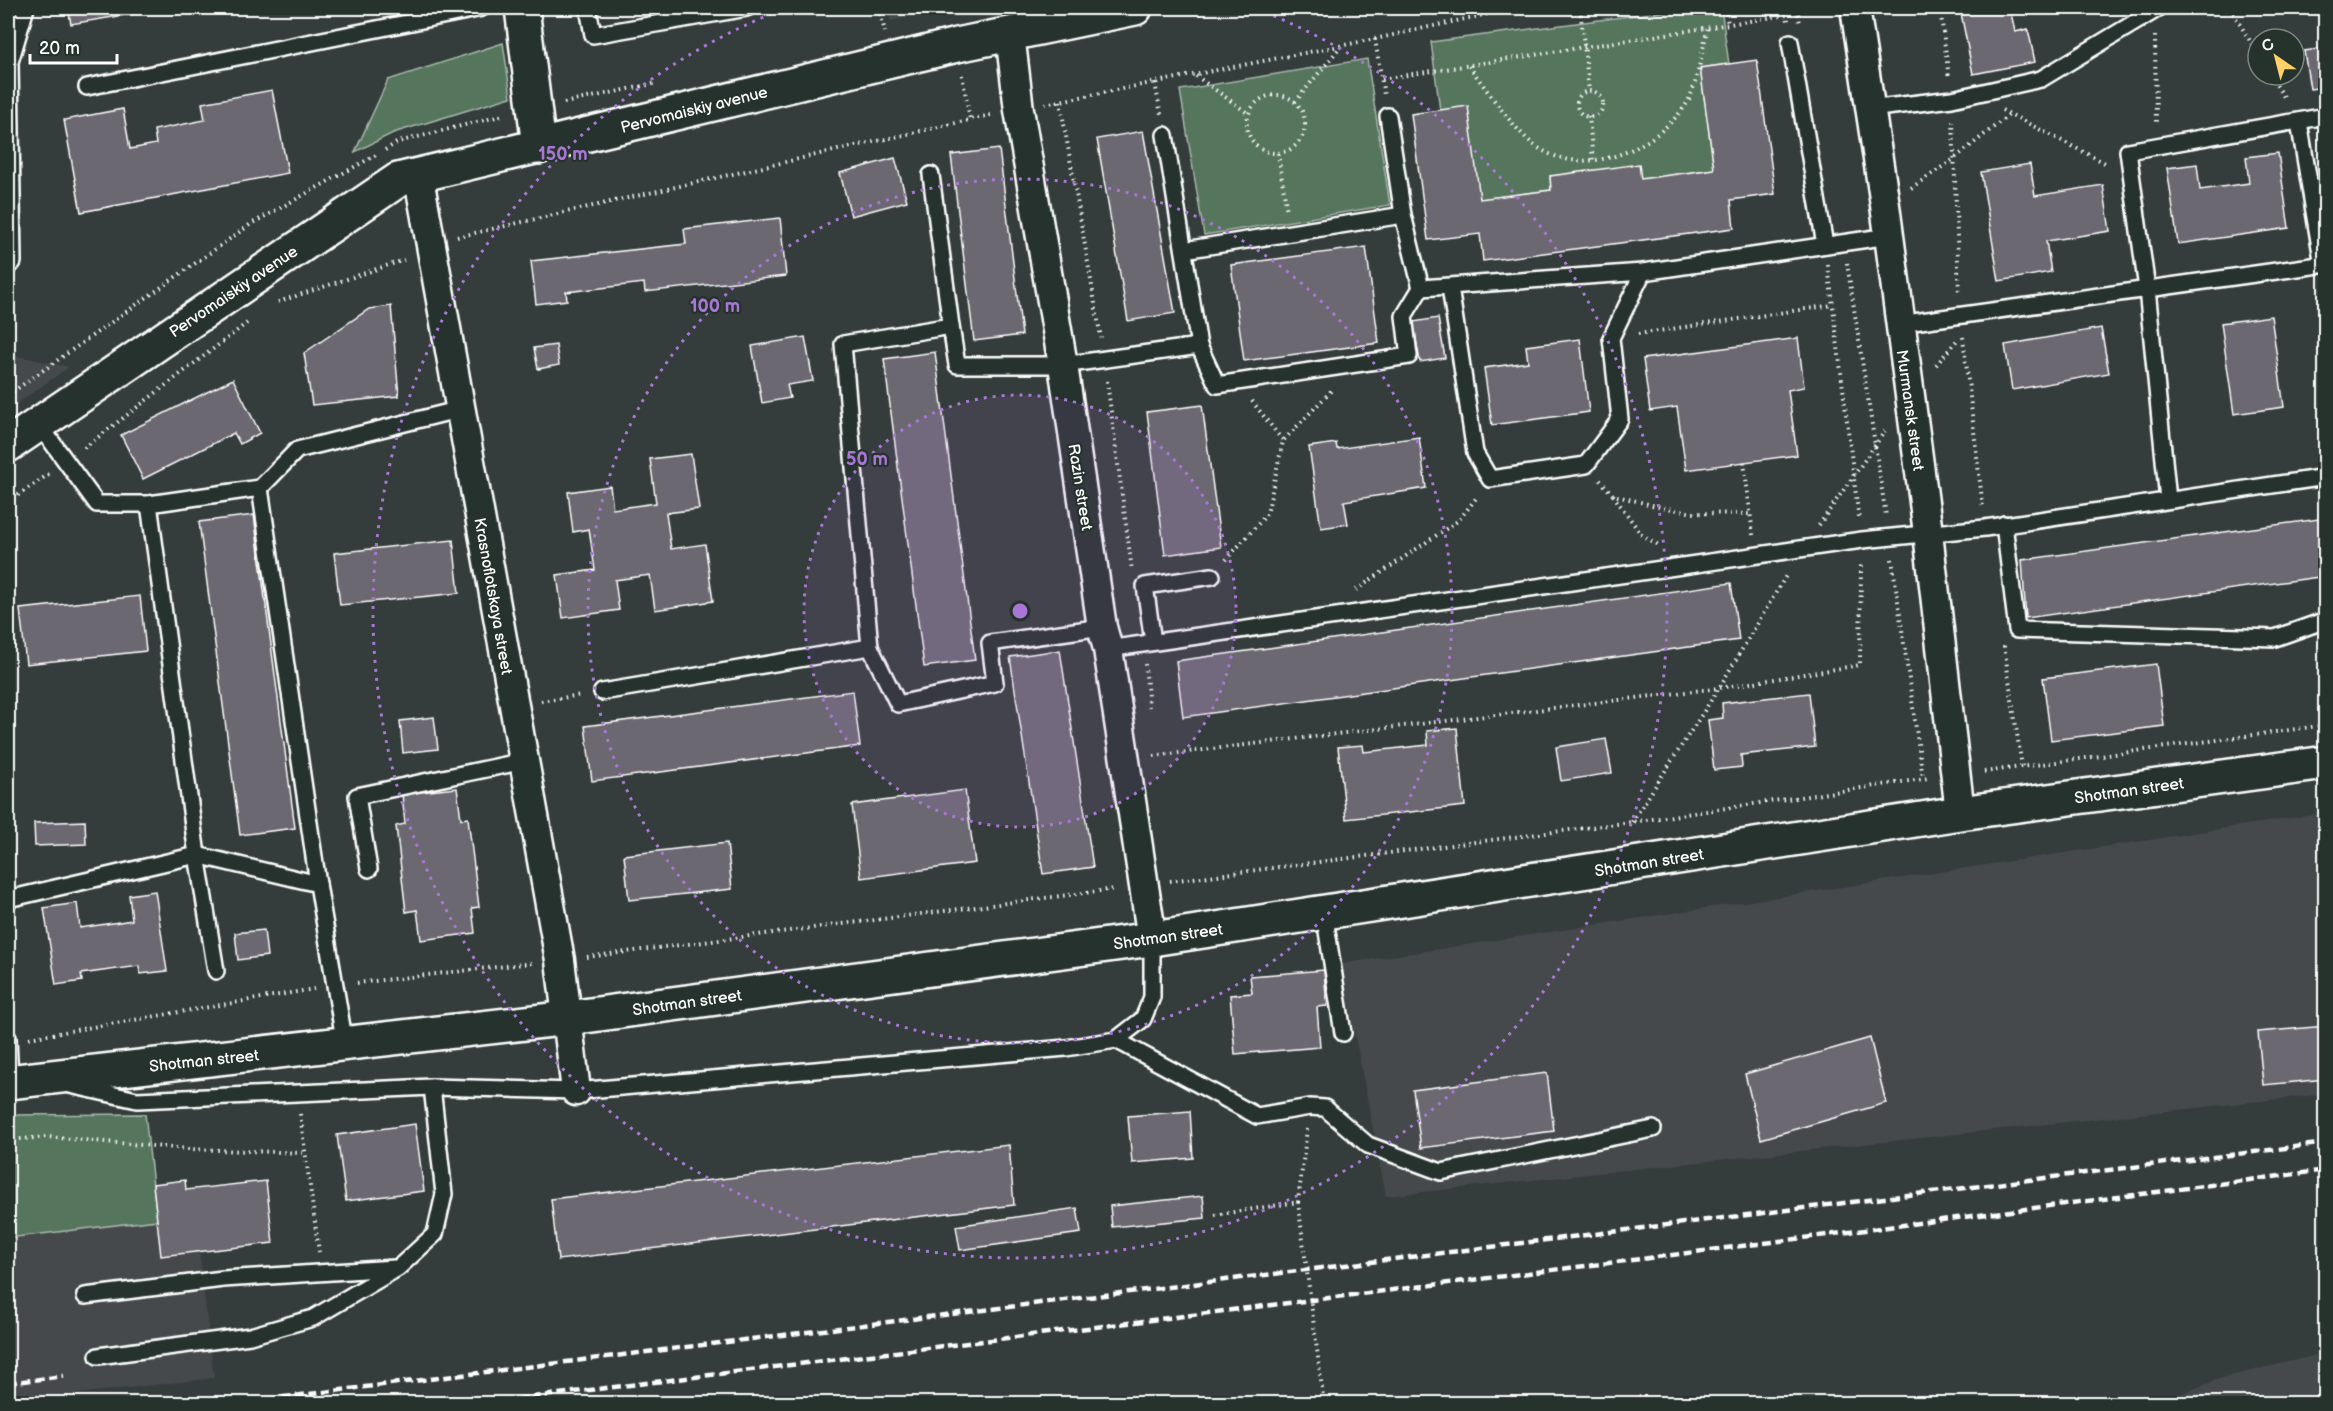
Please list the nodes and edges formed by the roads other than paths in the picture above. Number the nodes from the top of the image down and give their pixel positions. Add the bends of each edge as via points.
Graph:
1 (26, 8) edge
2 (482, 8) edge
3 (522, 8) edge
4 (588, 8) edge
5 (747, 8) edge
6 (1135, 8) edge
7 (1856, 8) edge
8 (2157, 9) edge
9 (1010, 34) junction
10 (1790, 42) dead end
11 (9, 62) edge
12 (87, 87) dead end
13 (1869, 109) junction
14 (1388, 116) road end
15 (2325, 116) edge
16 (2299, 122) junction
17 (1165, 135) road end
18 (539, 147) junction
19 (418, 173) junction
20 (931, 175) dead end
21 (1403, 215) junction
22 (1889, 236) junction
23 (1825, 245) junction
24 (1184, 250) junction
25 (2324, 264) edge
26 (8, 267) edge
27 (1642, 272) junction
28 (1450, 287) junction
29 (1421, 288) junction
30 (2146, 289) junction
31 (1899, 324) junction
32 (951, 326) junction
33 (1199, 346) junction
34 (1063, 365) junction
35 (461, 409) junction
36 (38, 423) junction
37 (8, 445) edge
38 (2325, 477) edge
39 (260, 488) junction
40 (2168, 500) junction
41 (148, 504) junction
42 (2004, 524) junction
43 (1928, 533) junction
44 (1212, 576) road end
45 (2325, 620) edge
46 (1105, 638) junction
47 (1153, 642) junction
48 (870, 647) junction
49 (602, 692) road end
50 (524, 761) junction
51 (2325, 763) edge
52 (1960, 813) junction
53 (197, 855) junction
54 (369, 868) dead end
55 (321, 887) junction
56 (8, 899) edge
57 (1324, 912) junction
58 (1152, 939) junction
59 (216, 971) dead end
60 (569, 1018) junction
61 (1343, 1033) dead end
62 (8, 1038) edge
63 (1116, 1040) junction
64 (345, 1045) junction
65 (19, 1080) edge
66 (432, 1087) junction
67 (576, 1091) junction
68 (1653, 1129) dead end
69 (398, 1268) junction
70 (85, 1296) dead end
71 (98, 1356) dead end

1 - 11 lane
2 - 12 lane
3 - 18 main road
4 - 5 lane via 593,35
6 - 9 main road, Pervomaiskiy avenue
7 - 13 street, Murmansk street
8 - 13 lane via 2041,79 1952,99
9 - 18 main road, Pervomaiskiy avenue
9 - 34 street, Razin street via 1019,110
10 - 23 lane
11 - 26 lane via 13,262
13 - 22 street, Murmansk street
14 - 21 lane
15 - 16 lane
16 - 25 lane
16 - 30 lane via 2128,151
17 - 24 lane
18 - 19 main road, Pervomaiskiy avenue
19 - 35 street, Krasnoflotskaya street
19 - 36 main road, Pervomaiskiy avenue via 398,180
20 - 32 lane
21 - 24 lane
21 - 29 lane
22 - 23 lane
22 - 31 street, Murmansk street
23 - 27 lane
24 - 33 lane
25 - 30 lane
27 - 28 lane
27 - 28 lane via 1611,338 1620,419 1586,465 1490,479 1475,453
28 - 29 lane
29 - 33 lane via 1404,316 1409,356 1217,385
30 - 31 lane
30 - 40 lane
31 - 43 street, Murmansk street
32 - 34 lane via 957,365
32 - 48 lane via 843,344
33 - 34 lane
34 - 46 street, Razin street
35 - 39 lane via 297,450
35 - 50 street, Krasnoflotskaya street
36 - 37 main road, Pervomaiskiy avenue
36 - 41 lane via 97,504
38 - 40 lane
39 - 41 lane
39 - 55 lane
40 - 42 lane
41 - 53 lane
42 - 43 lane
42 - 45 lane via 2017,630 2275,638
43 - 47 lane
43 - 52 street, Murmansk street
44 - 47 lane via 1145,586
46 - 47 lane
46 - 48 lane via 990,643 995,683 898,704
46 - 58 street, Razin street
48 - 49 lane
50 - 54 lane via 357,796
50 - 60 street, Krasnoflotskaya street
51 - 52 main road, Shotman street
52 - 57 main road, Shotman street
53 - 55 lane
53 - 56 lane
53 - 59 lane
55 - 64 lane
57 - 58 main road, Shotman street
57 - 61 lane
58 - 60 main road, Shotman street
58 - 63 lane via 1152,997 1143,1019
60 - 64 main road, Shotman street
60 - 67 street, Krasnoflotskaya street
62 - 65 lane
63 - 67 lane via 1054,1049
63 - 68 lane via 1257,1116 1325,1108 1368,1145 1441,1172
64 - 65 main road, Shotman street
65 - 66 lane via 137,1100
66 - 67 lane
66 - 69 lane via 444,1194 435,1234
69 - 70 lane via 223,1279
69 - 71 lane via 313,1318 250,1336

